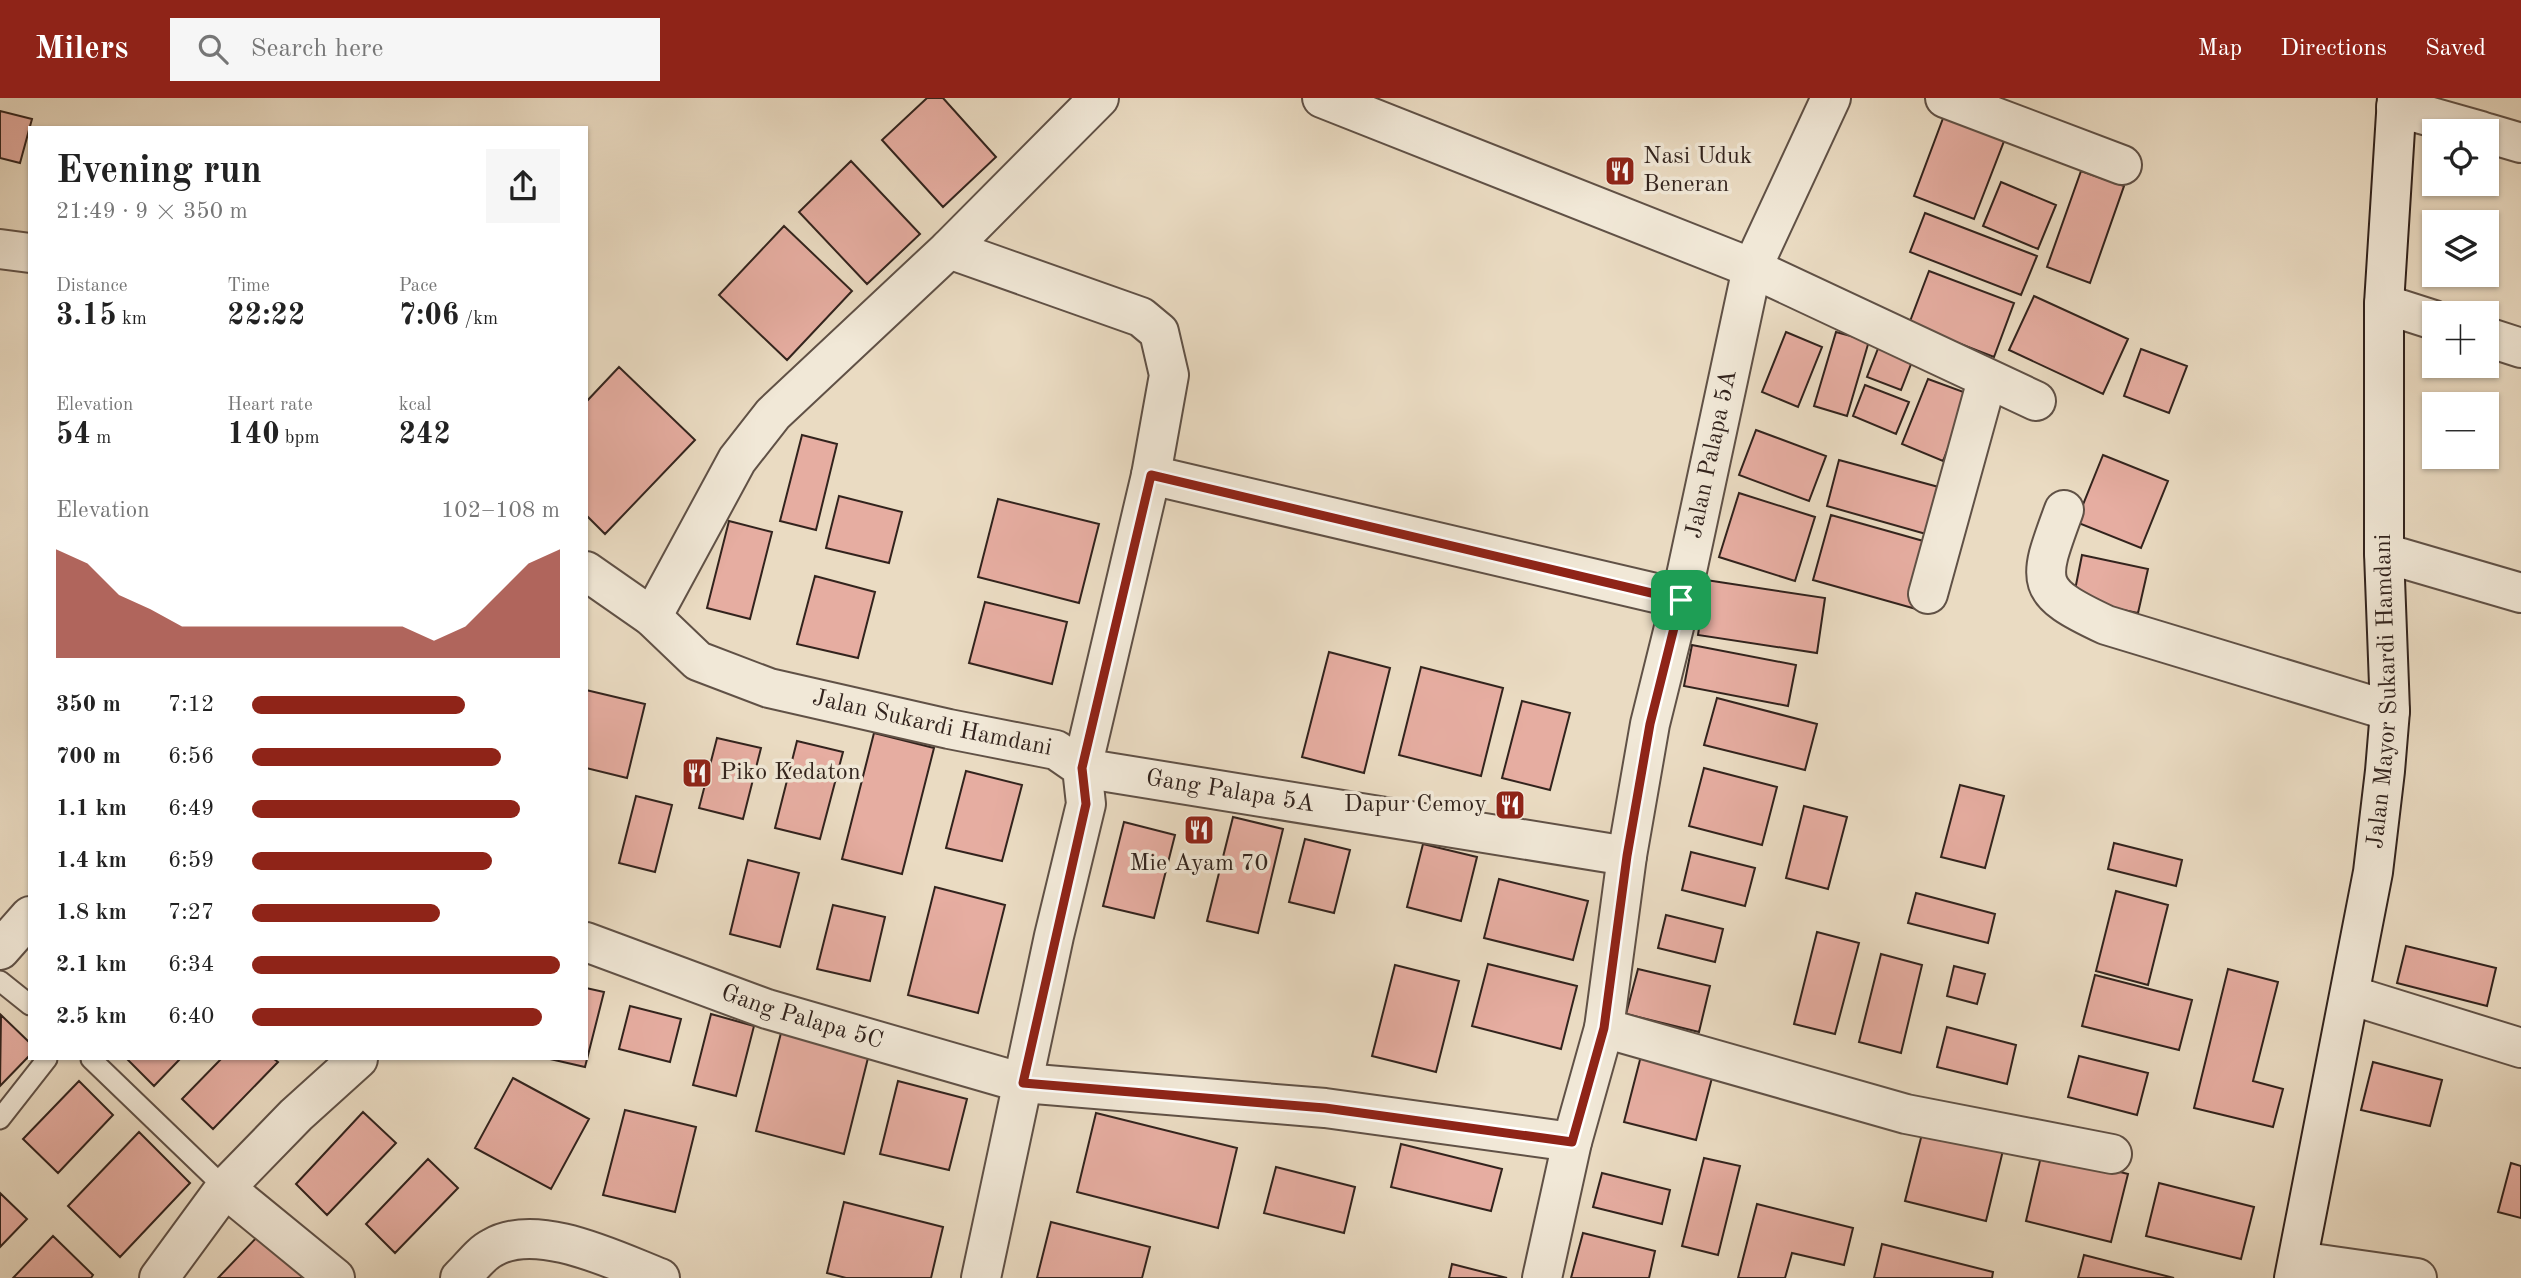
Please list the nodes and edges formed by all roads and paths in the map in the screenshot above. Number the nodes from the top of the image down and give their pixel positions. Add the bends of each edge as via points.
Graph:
1 (1099, 98) edge
2 (1322, 98) edge
3 (1830, 98) edge
4 (1945, 98) edge
5 (2397, 102) edge
6 (2446, 119) edge
7 (2499, 137) edge
8 (2521, 143) edge
9 (2122, 165) dead end
10 (0, 249) edge
11 (950, 249) junction
12 (28, 253) edge
13 (1752, 268) junction
14 (2385, 304) junction
15 (2422, 316) edge
16 (2499, 341) edge
17 (2521, 348) edge
18 (1987, 380) junction
19 (2036, 401) dead end
20 (1151, 475) junction
21 (2064, 510) dead end
22 (2384, 553) junction
23 (588, 571) edge
24 (2521, 593) edge
25 (1928, 594) dead end
26 (1681, 600) junction
27 (652, 617) junction
28 (2390, 711) junction
29 (1082, 768) junction
30 (1627, 856) junction
31 (28, 918) edge
32 (588, 943) edge
33 (0, 950) edge
34 (0, 981) edge
35 (2350, 995) junction
36 (28, 1003) edge
37 (1604, 1028) junction
38 (2521, 1048) edge
39 (46, 1060) edge
40 (92, 1060) edge
41 (357, 1060) edge
42 (1023, 1083) junction
43 (0, 1119) edge
44 (1572, 1142) junction
45 (2112, 1154) dead end
46 (225, 1188) junction
47 (2296, 1270) edge
48 (159, 1278) edge
49 (335, 1278) edge
50 (460, 1278) edge
51 (660, 1278) edge
52 (981, 1278) edge
53 (1542, 1278) edge
54 (2417, 1278) edge

1 - 11 street
2 - 13 street
3 - 13 street, Jalan Palapa 5A
4 - 9 street
5 - 6 street
5 - 14 street, Jalan Mayor Sukardi Hamdani
7 - 8 street
10 - 12 street
11 - 20 street via 1142,317 1159,332 1169,375
11 - 27 street via 774,414 737,460
13 - 18 street
13 - 26 street, Jalan Palapa 5A
14 - 15 street
14 - 22 street, Jalan Mayor Sukardi Hamdani
16 - 17 street
18 - 19 street
18 - 25 street
20 - 26 street
20 - 29 street
21 - 28 street via 2045,572 2050,591 2068,607 2106,625
22 - 24 street
22 - 28 street, Jalan Mayor Sukardi Hamdani
23 - 27 street, Jalan Sukardi Hamdani
26 - 30 street, Jalan Palapa 5A via 1650,724
27 - 29 street, Jalan Sukardi Hamdani via 698,661 768,688 1056,750
28 - 35 street, Jalan Mayor Sukardi Hamdani via 2373,872
29 - 30 street, Gang Palapa 5A
29 - 42 street, Jalan Sukardi Hamdani via 1086,804
30 - 37 street, Jalan Palapa 5A
31 - 33 street
32 - 42 street, Gang Palapa 5C via 767,1009
34 - 36 lane
35 - 38 street
35 - 47 street, Jalan Mayor Sukardi Hamdani
37 - 44 street, Jalan Palapa 5A
37 - 45 street via 1906,1114
39 - 43 lane
40 - 46 lane
41 - 46 street
42 - 44 street, Gang Palapa 5C via 1325,1108
42 - 52 street, Jalan Sukardi Hamdani
44 - 53 street, Jalan Palapa 5A
46 - 48 street
46 - 49 street
47 - 54 street
50 - 51 street via 492,1247 522,1238 574,1244

